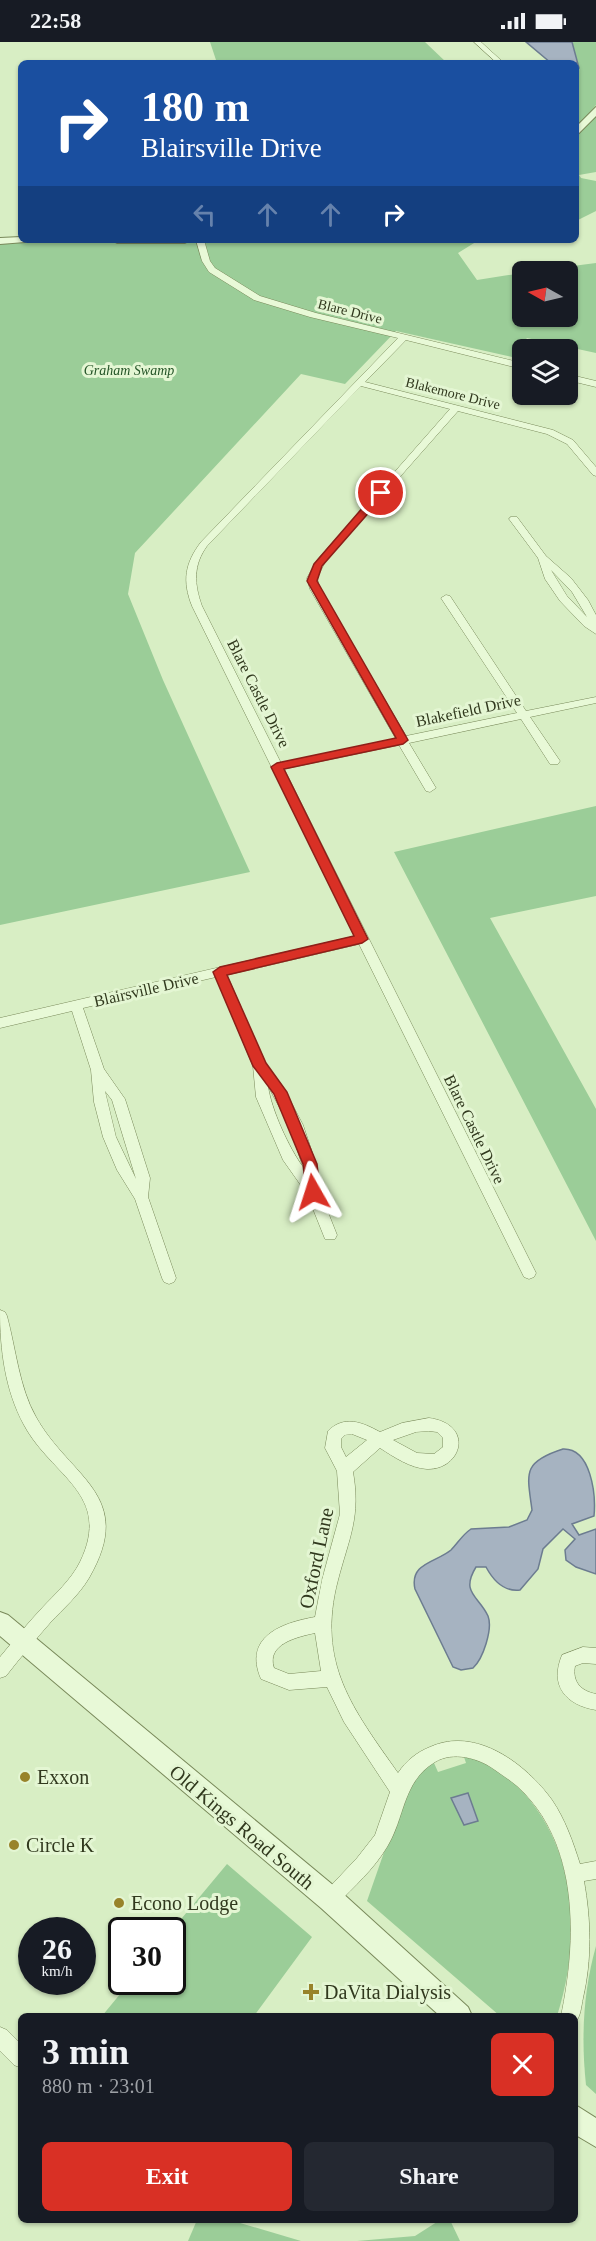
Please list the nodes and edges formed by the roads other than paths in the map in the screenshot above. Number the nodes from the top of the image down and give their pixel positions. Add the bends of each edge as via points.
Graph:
1 (477, 42) edge
2 (498, 60) edge
3 (596, 110) edge
4 (579, 130) edge
5 (18, 240) edge
6 (0, 241) edge
7 (201, 243) edge
8 (403, 338) junction
9 (512, 364) edge
10 (578, 380) edge
11 (359, 383) junction
12 (596, 384) edge
13 (456, 408) junction
14 (596, 473) edge
15 (514, 519) dead end
16 (446, 598) dead end
17 (596, 630) edge
18 (596, 700) edge
19 (524, 715) junction
20 (403, 740) junction
21 (554, 761) dead end
22 (277, 767) junction
23 (430, 788) dead end
24 (362, 939) junction
25 (220, 972) junction
26 (76, 1005) junction
27 (0, 1023) edge
28 (330, 1235) dead end
29 (528, 1273) dead end
30 (169, 1278) dead end
31 (0, 1316) edge
32 (345, 1470) junction
33 (0, 1622) edge
34 (323, 1624) junction
35 (0, 1628) edge
36 (22, 1642) junction
37 (596, 1656) edge
38 (0, 1670) edge
39 (330, 1678) junction
40 (596, 1702) edge
41 (398, 1788) junction
42 (596, 1870) edge
43 (574, 1874) junction
44 (330, 1899) junction
45 (456, 2013) edge
46 (571, 2013) edge
47 (0, 2037) edge
48 (18, 2055) edge
49 (578, 2119) edge
50 (596, 2134) edge

1 - 2 street
3 - 4 street
5 - 6 street
7 - 8 street, Blare Drive via 212,270 251,296
8 - 9 street, Blare Drive
8 - 11 street, Blare Castle Drive
10 - 12 street
11 - 13 street, Blakemore Drive
11 - 22 street, Blare Castle Drive via 204,544 191,566 193,597
13 - 14 street, Blakemore Drive via 561,436
13 - 20 street via 312,575 315,589
15 - 17 street via 575,592
16 - 19 street
18 - 19 street, Blakefield Drive
19 - 20 street, Blakefield Drive
19 - 21 street
20 - 22 street, Blakefield Drive
20 - 23 street
22 - 24 street, Blare Castle Drive
24 - 25 street, Blairsville Drive
24 - 29 street, Blare Castle Drive
25 - 26 street, Blairsville Drive
25 - 28 street via 260,1066 277,1086 310,1164 313,1192
26 - 27 street, Blairsville Drive
26 - 30 street via 98,1070 104,1114 125,1174 141,1197
31 - 36 street via 27,1416 46,1446 87,1489 98,1524 94,1550 83,1574
32 - 32 street, Oxford Lane via 361,1452 378,1440 354,1428 336,1431 333,1448
32 - 34 street, Oxford Lane via 349,1522 327,1591
33 - 36 street
34 - 39 street, Oxford Lane
34 - 39 street via 281,1635 268,1643 262,1664 267,1673 289,1682
35 - 36 street
36 - 38 street
36 - 44 street, Old Kings Road South
37 - 40 street via 575,1656 568,1661 564,1675 572,1692
39 - 41 street, Oxford Lane via 344,1710
41 - 43 street via 414,1766 445,1749 468,1749 490,1757 518,1775 542,1801 558,1830
41 - 44 street via 382,1838
42 - 43 street
43 - 46 street via 582,1932 579,1978
44 - 45 street, Old Kings Road South
47 - 48 street
49 - 50 street

